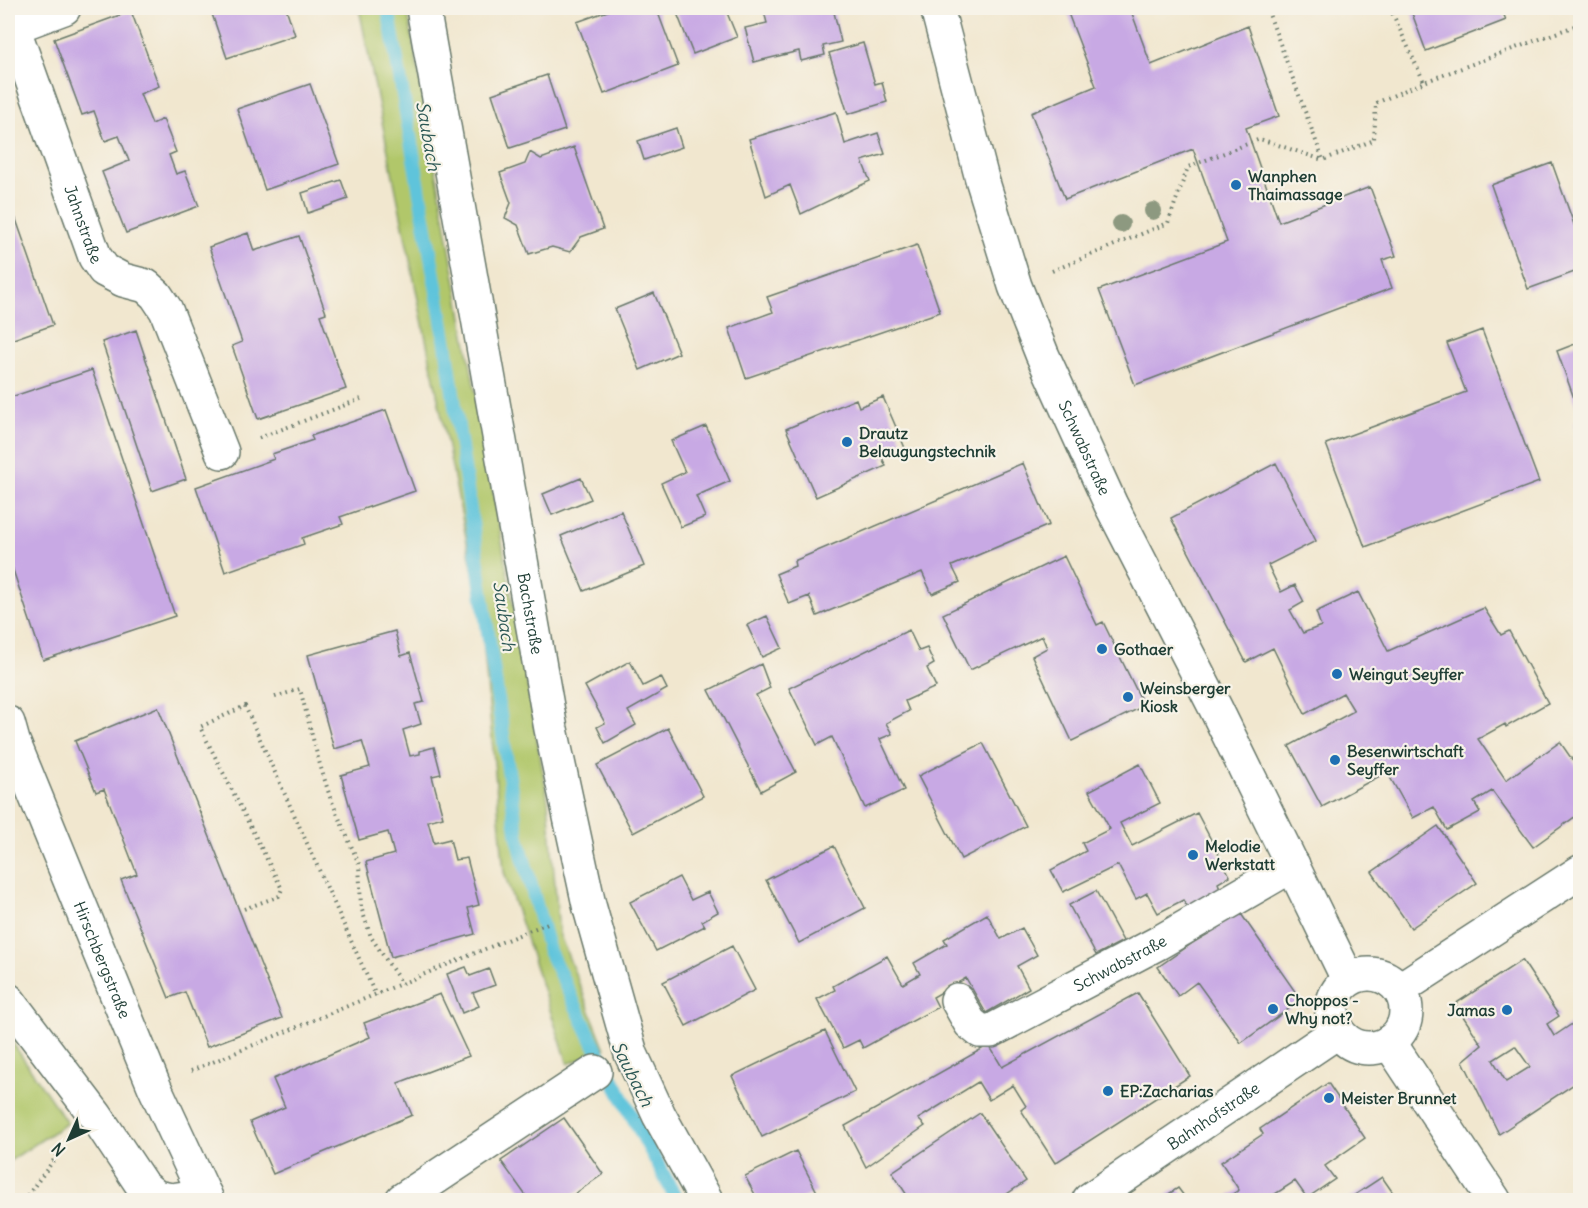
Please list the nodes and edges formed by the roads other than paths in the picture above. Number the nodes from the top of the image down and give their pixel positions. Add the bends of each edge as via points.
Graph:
1 (64, 8) edge
2 (423, 8) edge
3 (937, 8) edge
4 (10, 20) edge
5 (222, 452) road end
6 (8, 723) edge
7 (1293, 865) junction
8 (1581, 872) edge
9 (1348, 979) junction
10 (1400, 990) junction
11 (8, 1000) edge
12 (957, 1000) dead end
13 (1337, 1032) junction
14 (1389, 1042) junction
15 (595, 1072) dead end
16 (206, 1198) edge
17 (402, 1200) edge
18 (706, 1200) edge
19 (1089, 1200) edge
20 (1494, 1200) edge

1 - 4 street, Jahnstraße
2 - 18 street, Bachstraße via 551,729 590,905 631,1054
3 - 7 street, Schwabstraße via 982,179 1015,286 1042,354 1111,505
4 - 5 street, Jahnstraße via 95,257 104,270 146,286 166,310
6 - 16 street, Hirschbergstraße via 154,1086
7 - 9 street, Schwabstraße
7 - 12 street, Schwabstraße via 1158,943 991,1031 980,1031 970,1023
8 - 10 street
9 - 10 street via 1366,973 1386,977
9 - 13 street via 1335,993 1331,1013
10 - 14 street via 1406,1009 1402,1028
11 - 16 street via 96,1116 142,1185 156,1197
13 - 14 street via 1352,1044 1370,1048
13 - 19 street, Bahnhofstraße
14 - 20 street
15 - 17 street

